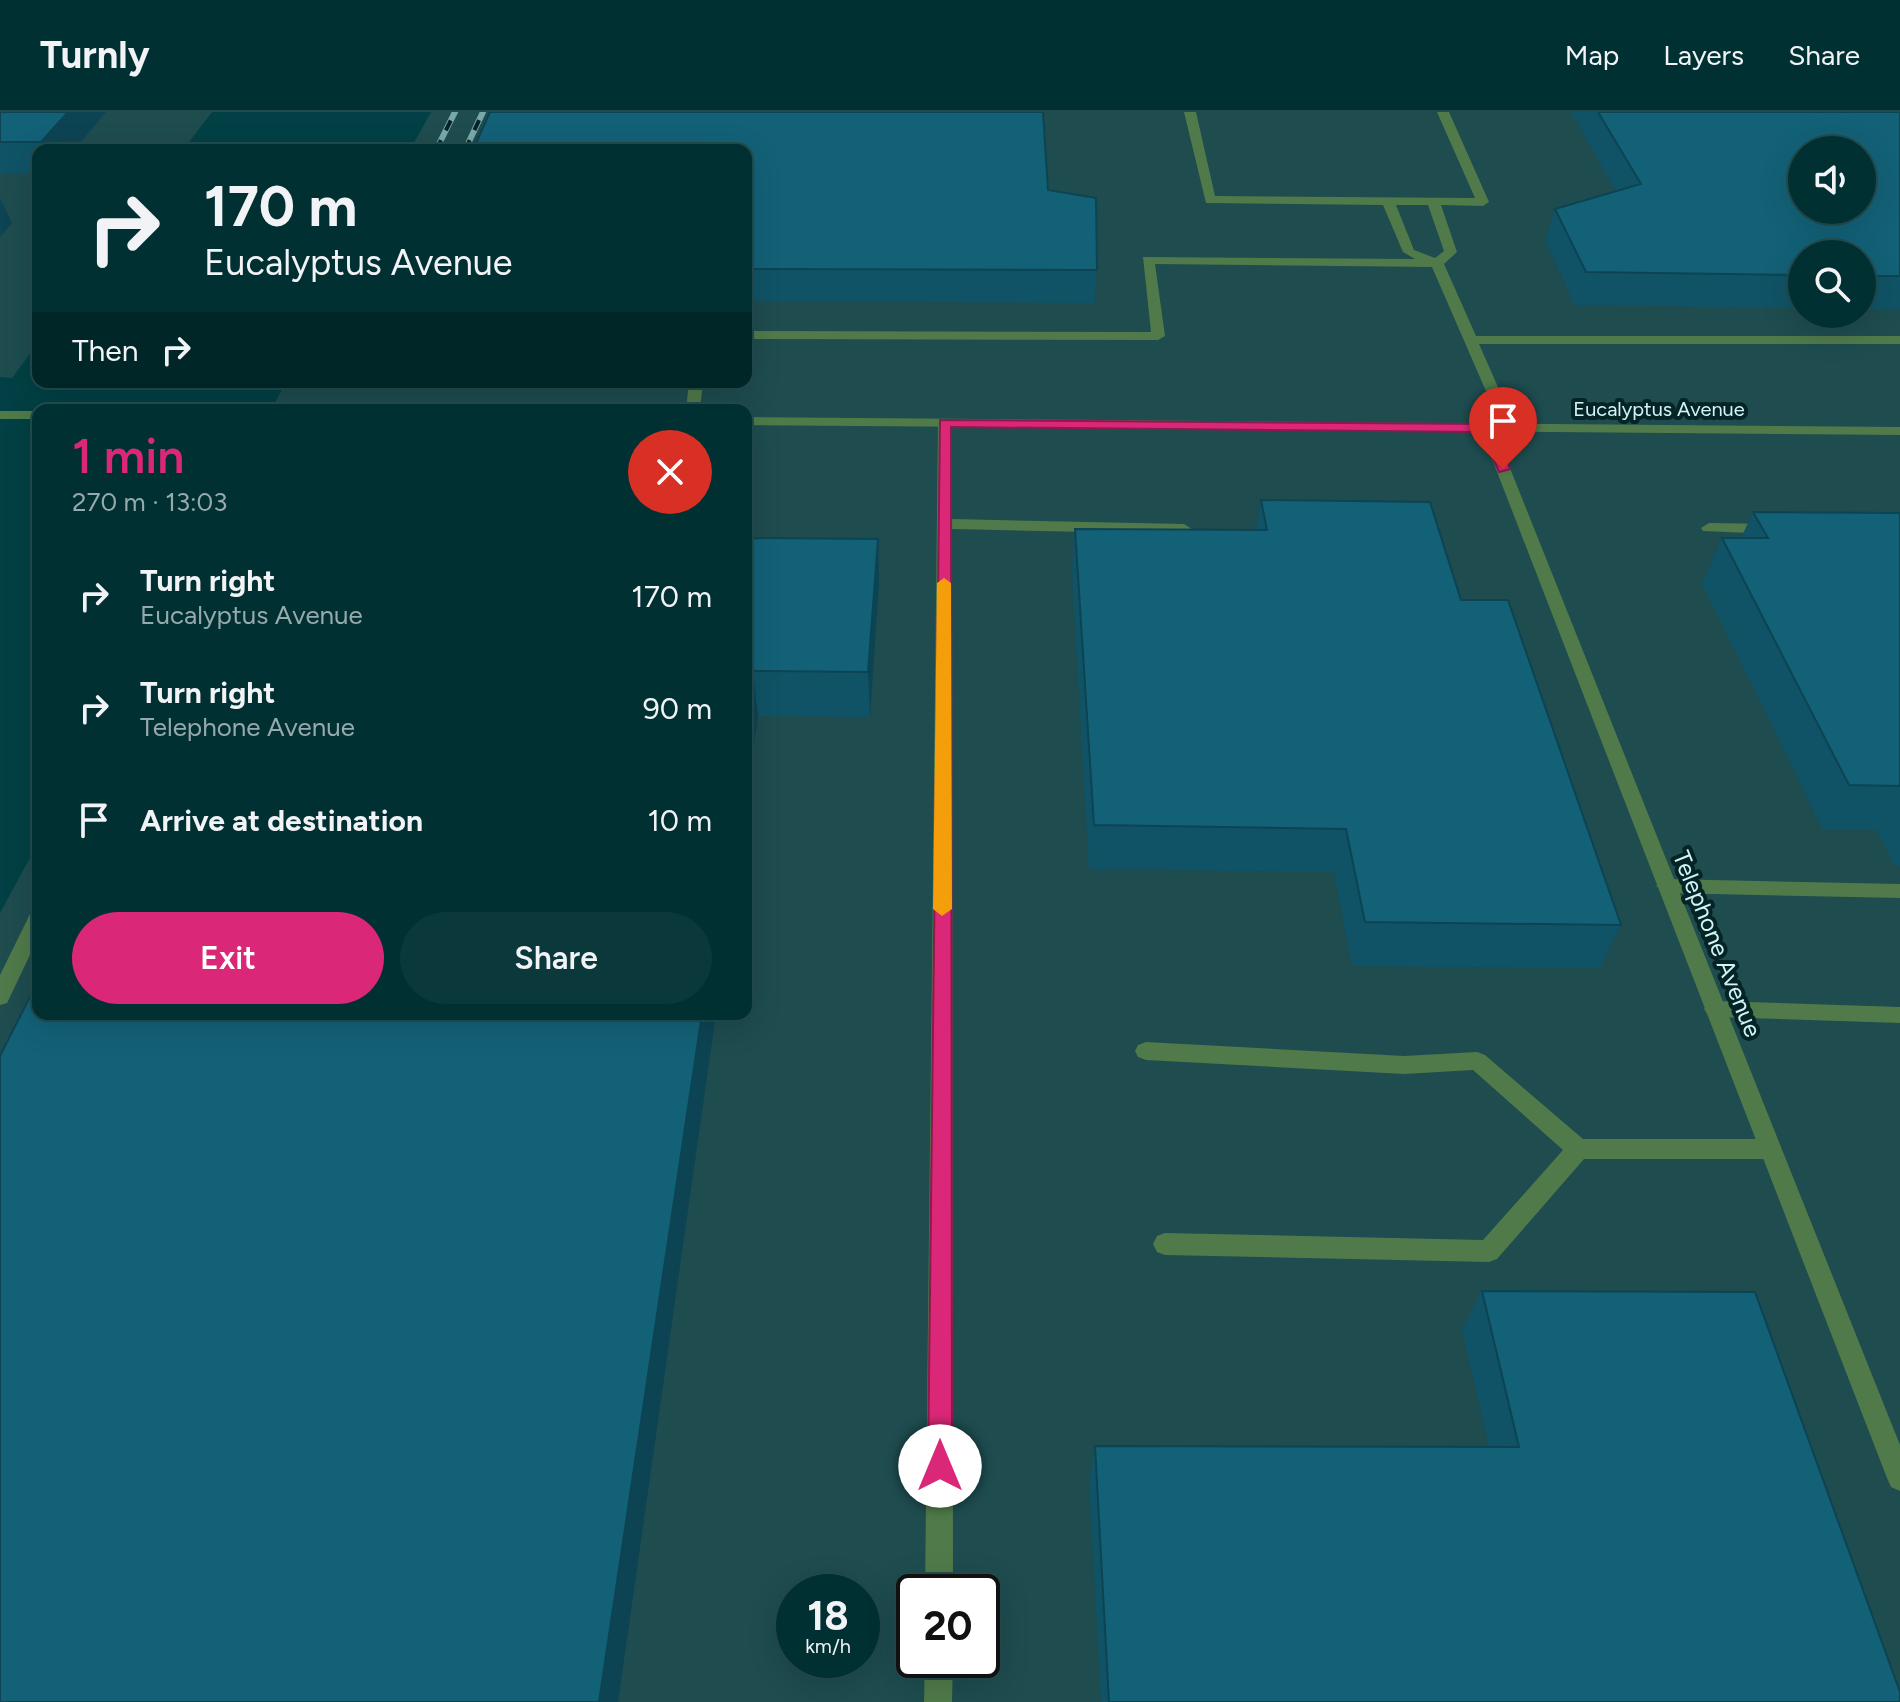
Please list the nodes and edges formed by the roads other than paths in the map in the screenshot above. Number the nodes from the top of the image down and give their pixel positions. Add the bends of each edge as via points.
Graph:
1 (1190, 112) edge
2 (1443, 112) edge
3 (1388, 201) junction
4 (1433, 201) junction
5 (1437, 263) junction
6 (752, 335) edge
7 (1471, 340) junction
8 (1900, 340) edge
9 (0, 415) edge
10 (32, 415) edge
11 (752, 421) edge
12 (945, 423) junction
13 (1487, 428) junction
14 (1509, 428) junction
15 (1900, 431) edge
16 (944, 524) junction
17 (1709, 528) dead end
18 (1184, 529) edge
19 (1788, 529) edge
20 (1666, 886) junction
21 (1900, 891) edge
22 (32, 930) edge
23 (0, 997) edge
24 (1715, 1009) junction
25 (1900, 1015) edge
26 (1146, 1051) dead end
27 (1578, 1149) junction
28 (1770, 1149) junction
29 (1165, 1244) dead end
30 (1900, 1478) edge
31 (939, 1574) edge
32 (939, 1678) edge
33 (938, 1702) edge

1 - 3 street via 1210,200
2 - 4 street via 1483,202
3 - 4 street
3 - 5 street via 1409,252
4 - 5 street via 1451,252
5 - 6 street via 1148,260 1158,336
5 - 7 street
7 - 8 street
7 - 14 street
9 - 10 street
11 - 12 street, Eucalyptus Avenue
12 - 13 street, Eucalyptus Avenue
12 - 16 street
13 - 14 street, Eucalyptus Avenue
13 - 20 street, Telephone Avenue
14 - 15 street, Eucalyptus Avenue
16 - 18 street
16 - 31 street
17 - 19 street
20 - 21 street
20 - 24 street, Telephone Avenue
22 - 23 street
24 - 25 street
24 - 28 street, Telephone Avenue
26 - 27 street via 1404,1065 1477,1061
27 - 28 street
27 - 29 street via 1489,1251
28 - 30 street, Telephone Avenue
32 - 33 street

